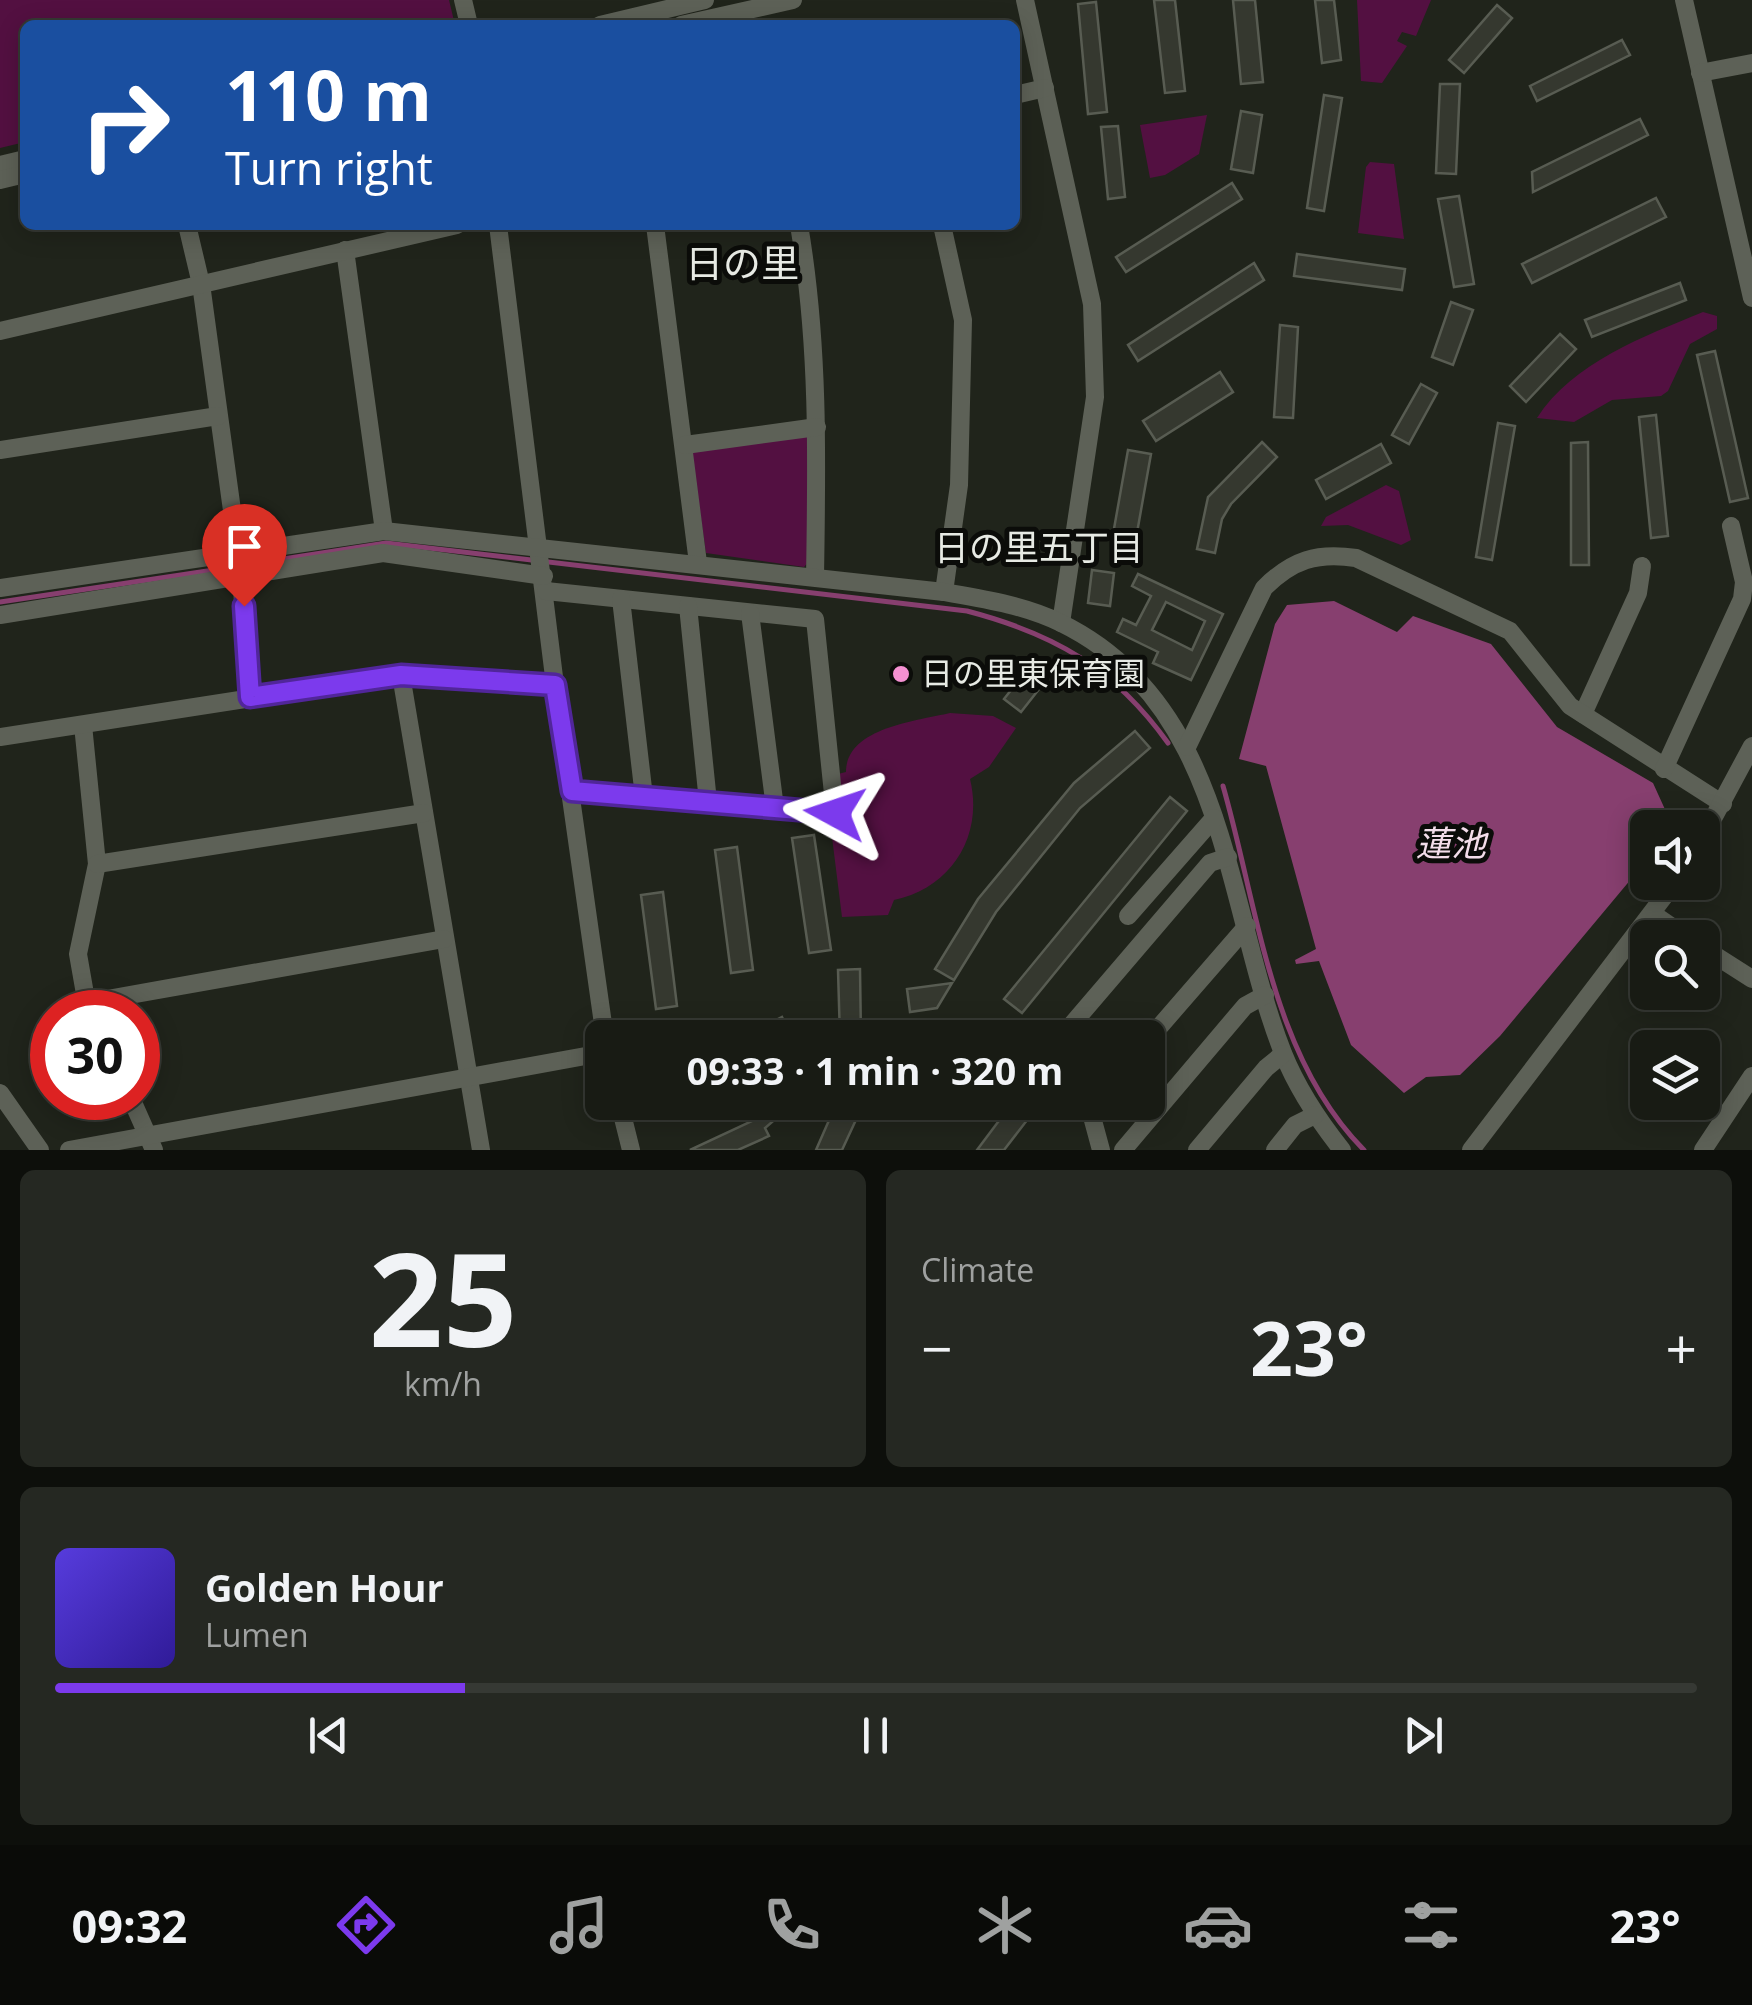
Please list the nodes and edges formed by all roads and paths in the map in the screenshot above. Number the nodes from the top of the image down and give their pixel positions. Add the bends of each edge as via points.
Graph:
1 (705, 0) edge
2 (793, 0) edge
3 (1025, 0) edge
4 (1684, 0) edge
5 (754, 11) edge
6 (620, 20) edge
7 (707, 20) edge
8 (1752, 62) edge
9 (1700, 73) junction
10 (1045, 88) junction
11 (1020, 95) edge
12 (188, 230) edge
13 (434, 230) edge
14 (499, 230) edge
15 (656, 230) edge
16 (799, 230) edge
17 (943, 230) edge
18 (345, 250) junction
19 (201, 284) junction
20 (1752, 298) edge
21 (0, 331) edge
22 (218, 416) junction
23 (818, 428) junction
24 (684, 445) junction
25 (0, 450) edge
26 (1731, 526) dead end
27 (384, 532) junction
28 (541, 548) junction
29 (238, 552) junction
30 (698, 563) junction
31 (1642, 566) dead end
32 (242, 576) junction
33 (815, 577) junction
34 (545, 584) junction
35 (0, 588) edge
36 (944, 592) junction
37 (621, 599) junction
38 (688, 606) junction
39 (750, 613) junction
40 (0, 615) edge
41 (1061, 623) junction
42 (401, 675) junction
43 (555, 685) junction
44 (250, 697) junction
45 (1583, 714) junction
46 (83, 725) junction
47 (0, 736) edge
48 (1752, 746) edge
49 (1188, 747) junction
50 (1664, 768) junction
51 (572, 791) junction
52 (644, 797) junction
53 (708, 802) junction
54 (1723, 804) junction
55 (774, 808) junction
56 (1719, 810) edge
57 (424, 813) junction
58 (1214, 818) junction
59 (1228, 857) junction
60 (97, 864) junction
61 (1663, 900) edge
62 (1653, 914) junction
63 (1128, 916) dead end
64 (1662, 920) edge
65 (1247, 926) junction
66 (444, 939) junction
67 (1720, 959) edge
68 (1752, 979) edge
69 (84, 990) edge
70 (160, 994) edge
71 (1265, 995) junction
72 (603, 1020) edge
73 (1080, 1020) edge
74 (1165, 1020) edge
75 (1283, 1054) junction
76 (585, 1056) edge
77 (1752, 1076) edge
78 (466, 1079) junction
79 (0, 1094) edge
80 (1315, 1114) junction
81 (141, 1120) edge
82 (624, 1120) edge
83 (1094, 1120) edge
84 (152, 1143) edge
85 (1475, 1149) edge
86 (40, 1150) edge
87 (70, 1150) edge
88 (481, 1150) edge
89 (631, 1150) edge
90 (1101, 1150) edge
91 (1123, 1150) edge
92 (1197, 1150) edge
93 (1275, 1150) edge
94 (1342, 1150) edge
95 (1703, 1150) edge

1 - 6 street
2 - 5 street
3 - 10 street
4 - 9 street
5 - 7 street
8 - 9 street
9 - 20 street
10 - 11 street
10 - 41 street via 1092,304 1095,397
12 - 19 street
13 - 18 street
14 - 28 street
15 - 24 street
16 - 23 street via 810,291
17 - 36 street via 963,320 959,485
18 - 19 street
18 - 27 street
19 - 21 street
19 - 22 street
22 - 25 street
22 - 29 street
23 - 24 street
23 - 33 street
24 - 30 street
26 - 50 street via 1742,598
27 - 28 street
27 - 29 street
28 - 30 street
28 - 34 street
29 - 32 street
29 - 35 street
30 - 33 street
31 - 45 street via 1638,593
32 - 34 street via 383,554
32 - 40 street
32 - 44 street
33 - 36 street
34 - 37 street
34 - 43 street
36 - 41 street via 1004,602
37 - 38 street
37 - 52 street
38 - 39 street
38 - 53 street
39 - 55 street
39 - 55 street via 815,619 835,813
41 - 49 street via 1105,651 1159,704
42 - 43 street
42 - 44 street
42 - 57 street
43 - 51 street
44 - 46 street
45 - 49 street via 1510,631 1356,558 1332,554 1283,568 1264,588
45 - 50 street
46 - 47 street
46 - 60 street
48 - 54 street
49 - 58 street
50 - 54 street
51 - 52 street
51 - 72 street
52 - 53 street
53 - 55 street
54 - 56 street
57 - 60 street
57 - 66 street
58 - 59 street
58 - 63 street
59 - 65 street
59 - 73 street via 1210,863
60 - 69 street via 78,954
61 - 62 street
62 - 64 street
62 - 85 street
65 - 71 street
65 - 74 street
66 - 70 street
66 - 78 street
67 - 68 street
71 - 75 street
71 - 91 street via 1245,1006
75 - 80 street
75 - 92 street
76 - 78 street
77 - 95 street
78 - 84 street
78 - 88 street
79 - 86 street
80 - 93 street via 1295,1125
80 - 94 street
81 - 84 street
82 - 89 street
83 - 90 street
84 - 87 street

